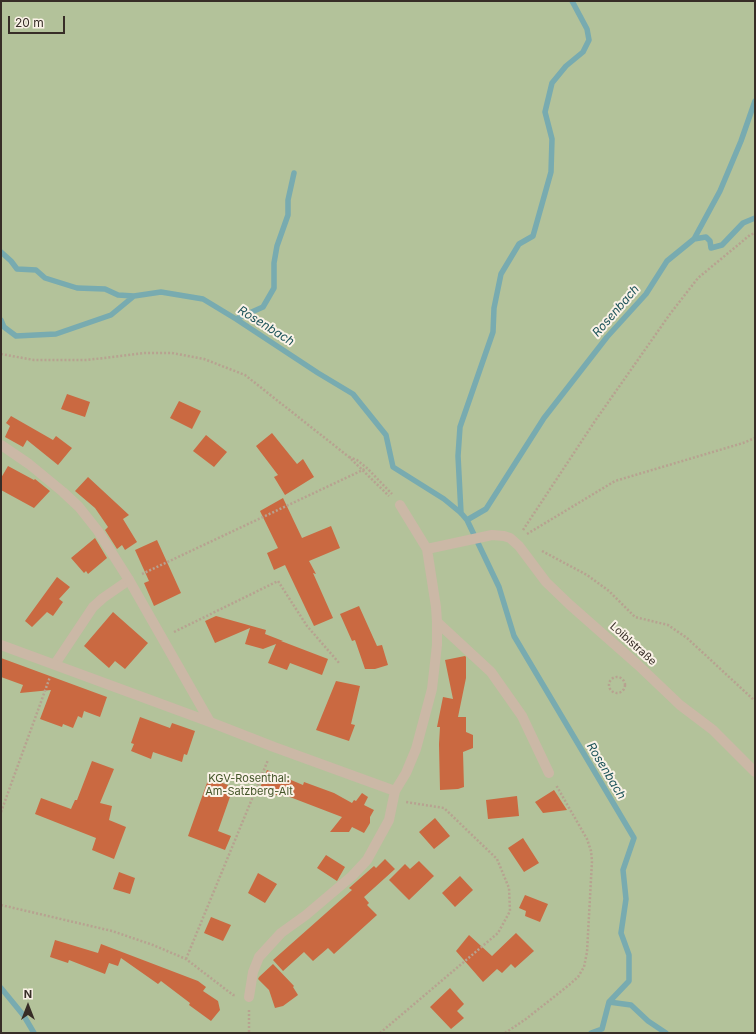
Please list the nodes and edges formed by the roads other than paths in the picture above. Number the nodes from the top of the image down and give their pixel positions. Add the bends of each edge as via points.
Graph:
1 (1, 445) edge
2 (399, 502) road end
3 (427, 549) junction
4 (129, 580) junction
5 (437, 622) junction
6 (1, 645) edge
7 (55, 664) junction
8 (210, 722) junction
9 (549, 772) road end
10 (755, 772) edge
11 (396, 791) junction
12 (250, 997) road end

1 - 4 street via 29,464 79,507 98,530
2 - 3 street
3 - 5 street
3 - 10 street, Loiblstraße via 492,535 504,536 515,542 546,582 674,700 713,730
4 - 7 street via 93,607
4 - 8 street
5 - 9 street via 491,672 522,716
5 - 11 street via 432,689 416,749
6 - 7 street
7 - 8 street
8 - 11 street
11 - 12 street via 389,820 367,860 312,910 281,932 259,957 253,972

